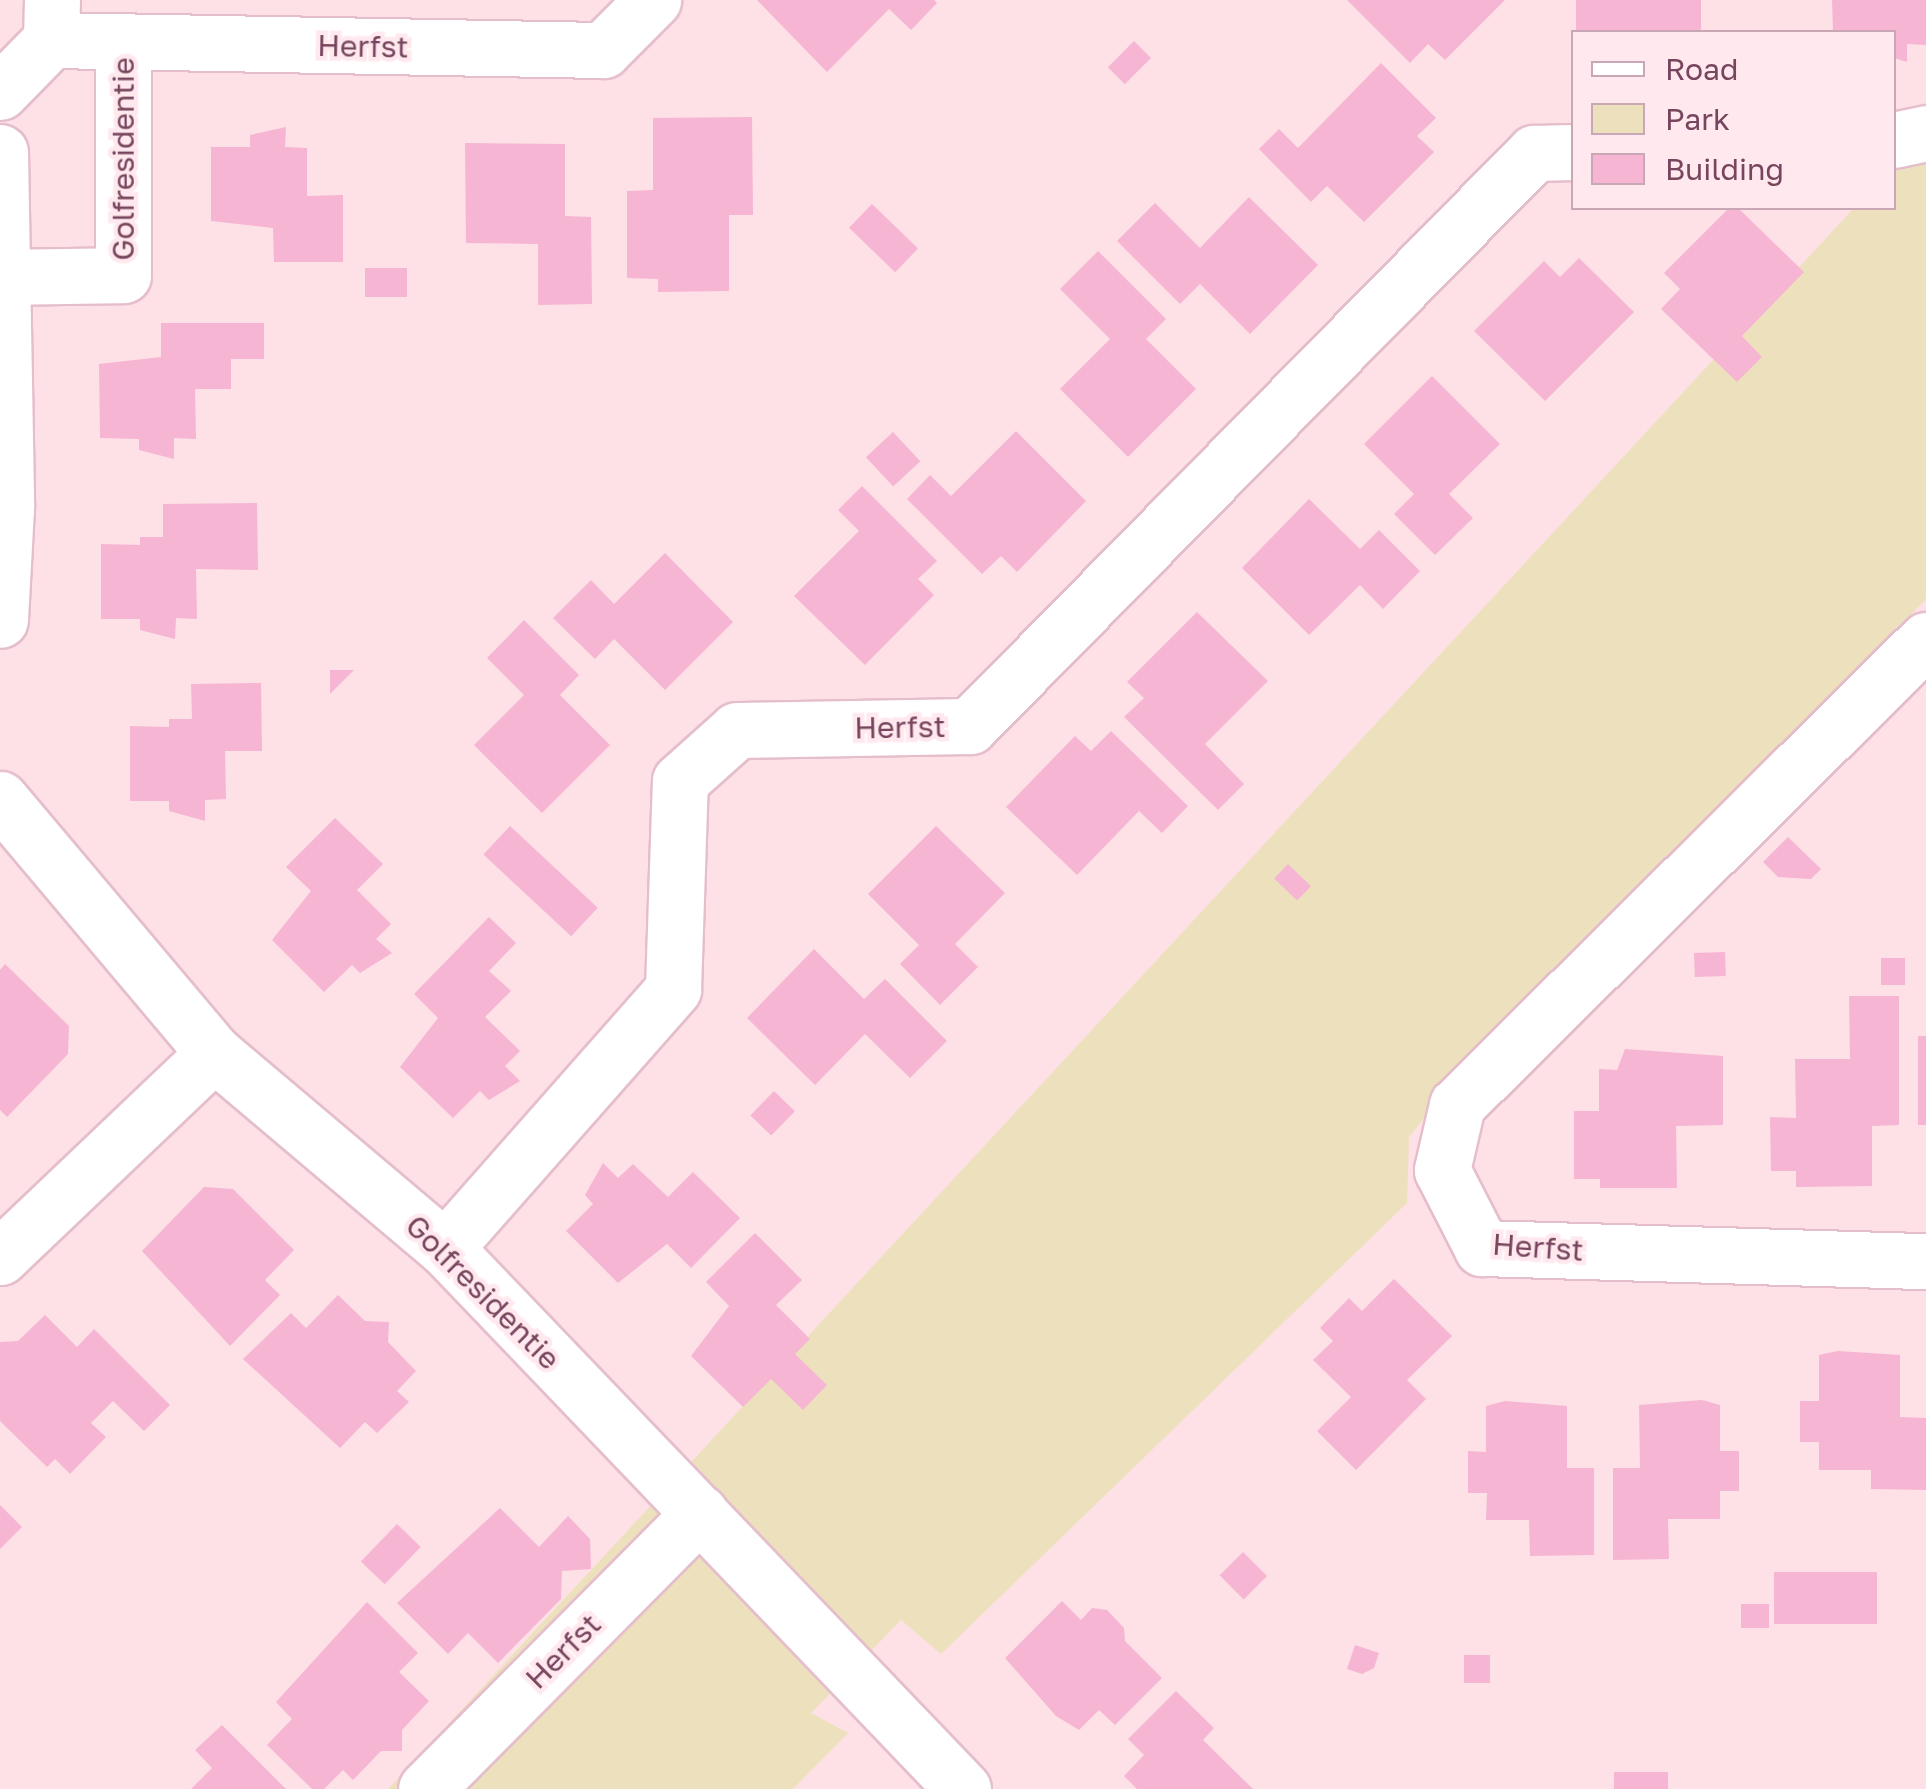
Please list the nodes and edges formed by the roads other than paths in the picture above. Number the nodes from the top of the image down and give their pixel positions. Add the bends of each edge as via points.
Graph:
1 (653, 0) edge
2 (51, 20) edge
3 (123, 42) junction
4 (0, 92) edge
5 (1926, 132) edge
6 (1896, 140) edge
7 (0, 152) edge
8 (1571, 152) edge
9 (2, 277) edge
10 (3, 508) edge
11 (0, 620) edge
12 (1926, 640) edge
13 (0, 799) edge
14 (214, 1053) junction
15 (444, 1248) junction
16 (0, 1257) edge
17 (1926, 1261) edge
18 (700, 1513) junction
19 (426, 1789) edge
20 (963, 1789) edge

1 - 3 street, Herfst via 604,50
2 - 3 street, Herfst
2 - 4 street
3 - 9 street, Golfresidentie via 123,275
5 - 6 street
7 - 9 street
8 - 15 street, Herfst via 1534,154 970,726 737,730 680,780 673,989
9 - 10 street
10 - 11 street
12 - 17 street, Herfst via 1458,1105 1442,1170 1482,1248
13 - 14 street, Golfresidentie
14 - 15 street, Golfresidentie
14 - 16 street
15 - 18 street, Golfresidentie
18 - 19 street, Herfst
18 - 20 street, Golfresidentie

